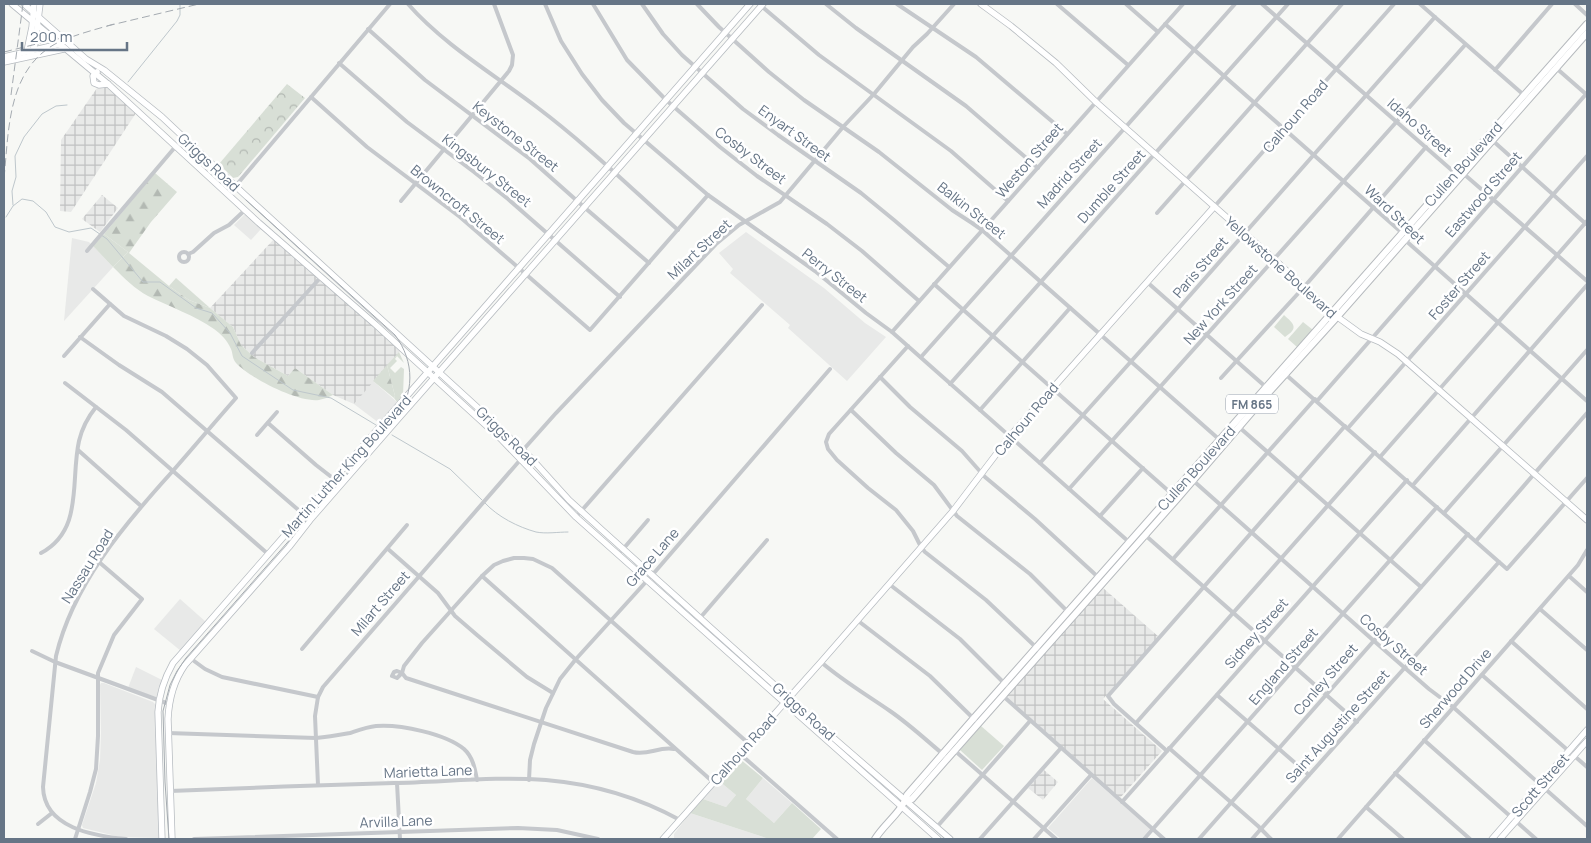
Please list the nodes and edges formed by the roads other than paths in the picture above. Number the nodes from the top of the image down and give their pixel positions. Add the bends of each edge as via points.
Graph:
1 (12, 4) edge
2 (24, 4) edge
3 (34, 4) edge
4 (40, 4) edge
5 (390, 4) edge
6 (408, 4) edge
7 (494, 4) edge
8 (545, 4) edge
9 (593, 4) edge
10 (642, 4) edge
11 (697, 4) edge
12 (750, 4) edge
13 (761, 4) edge
14 (826, 4) edge
15 (897, 4) edge
16 (954, 4) edge
17 (981, 4) edge
18 (1057, 4) edge
19 (1126, 4) edge
20 (1183, 4) edge
21 (1235, 4) edge
22 (1262, 4) edge
23 (1288, 4) edge
24 (1342, 4) edge
25 (1394, 4) edge
26 (1420, 4) edge
27 (1552, 4) edge
28 (1575, 4) edge
29 (33, 12) junction
30 (1587, 14) edge
31 (38, 16) junction
32 (1277, 16) junction
33 (1435, 17) junction
34 (34, 23) junction
35 (1165, 24) junction
36 (1587, 24) edge
37 (933, 27) junction
38 (368, 29) junction
39 (725, 32) junction
40 (1158, 32) junction
41 (1587, 33) edge
42 (732, 38) junction
43 (67, 42) junction
44 (1307, 44) junction
45 (1466, 45) junction
46 (62, 46) junction
47 (30, 50) junction
48 (1194, 50) junction
49 (4, 56) edge
50 (24, 58) junction
51 (903, 60) junction
52 (4, 62) edge
53 (339, 63) junction
54 (1128, 65) junction
55 (1555, 66) junction
56 (696, 67) junction
57 (1337, 69) junction
58 (104, 70) junction
59 (1495, 70) junction
60 (702, 72) junction
61 (95, 74) junction
62 (1224, 76) junction
63 (502, 82) junction
64 (874, 94) junction
65 (1587, 94) edge
66 (1366, 95) junction
67 (311, 98) junction
68 (1527, 98) junction
69 (666, 100) junction
70 (1096, 102) junction
71 (1254, 103) junction
72 (672, 106) junction
73 (473, 116) junction
74 (1396, 121) junction
75 (843, 127) junction
76 (1124, 127) junction
77 (1284, 129) junction
78 (637, 134) junction
79 (1067, 134) junction
80 (643, 139) junction
81 (1490, 139) junction
82 (176, 146) junction
83 (1426, 147) junction
84 (444, 150) junction
85 (1154, 154) junction
86 (1313, 155) junction
87 (1587, 156) edge
88 (814, 161) junction
89 (608, 167) junction
90 (1522, 167) junction
91 (1038, 168) junction
92 (614, 173) junction
93 (1459, 173) junction
94 (1185, 181) junction
95 (1344, 181) junction
96 (416, 184) junction
97 (236, 186) junction
98 (708, 195) junction
99 (1554, 195) junction
100 (785, 196) junction
101 (230, 197) junction
102 (1493, 199) junction
103 (402, 201) dead end
104 (578, 201) junction
105 (1008, 201) junction
106 (1214, 207) junction
107 (584, 208) junction
108 (1374, 208) junction
109 (245, 210) junction
110 (1156, 213) dead end
111 (746, 222) junction
112 (1587, 223) edge
113 (1525, 227) junction
114 (678, 230) junction
115 (982, 230) junction
116 (549, 234) junction
117 (1244, 234) junction
118 (1403, 237) junction
119 (555, 241) junction
120 (87, 250) dead end
121 (188, 254) dead end
122 (1011, 255) junction
123 (1558, 256) junction
124 (1275, 260) junction
125 (649, 263) junction
126 (1434, 267) junction
127 (519, 268) junction
128 (949, 268) junction
129 (526, 274) junction
130 (322, 277) junction
131 (1587, 281) edge
132 (1040, 282) junction
133 (1147, 282) junction
134 (934, 284) junction
135 (1587, 286) edge
136 (1304, 287) junction
137 (93, 289) dead end
138 (1466, 294) junction
139 (620, 297) junction
140 (919, 301) junction
141 (490, 302) junction
142 (110, 304) junction
143 (762, 305) dead end
144 (496, 307) junction
145 (1070, 308) junction
146 (1178, 309) junction
147 (963, 310) junction
148 (1335, 315) junction
149 (1498, 323) junction
150 (465, 329) junction
151 (892, 332) junction
152 (1100, 334) junction
153 (992, 335) junction
154 (1207, 335) junction
155 (472, 336) junction
156 (80, 337) junction
157 (1371, 339) junction
158 (908, 346) junction
159 (1587, 350) edge
160 (1529, 351) junction
161 (252, 353) dead end
162 (64, 356) dead end
163 (921, 358) junction
164 (1237, 361) junction
165 (1022, 362) junction
166 (1131, 362) junction
167 (1408, 362) junction
168 (434, 366) junction
169 (830, 369) dead end
170 (440, 372) junction
171 (1284, 372) junction
172 (428, 374) junction
173 (880, 377) junction
174 (1221, 378) dead end
175 (1562, 378) junction
176 (435, 379) junction
177 (65, 383) dead end
178 (950, 384) junction
179 (1052, 388) junction
180 (1160, 388) junction
181 (1268, 389) junction
182 (1440, 390) junction
183 (1316, 400) junction
184 (1587, 401) edge
185 (96, 407) junction
186 (477, 407) junction
187 (851, 410) junction
188 (980, 410) junction
189 (277, 412) dead end
190 (472, 413) junction
191 (1587, 413) edge
192 (1083, 416) junction
193 (1471, 418) junction
194 (268, 423) junction
195 (1237, 425) junction
196 (1346, 427) junction
197 (208, 431) junction
198 (257, 435) dead end
199 (1010, 436) junction
200 (1112, 441) junction
201 (1222, 442) junction
202 (1503, 446) junction
203 (78, 450) junction
204 (523, 450) junction
205 (1268, 452) junction
206 (1375, 452) junction
207 (1380, 457) junction
208 (521, 459) junction
209 (1040, 463) junction
210 (1143, 468) junction
211 (173, 470) junction
212 (982, 474) junction
213 (1535, 474) junction
214 (1299, 478) junction
215 (1587, 478) edge
216 (334, 479) junction
217 (1191, 479) junction
218 (1407, 480) junction
219 (1413, 485) junction
220 (1069, 489) junction
221 (1175, 496) junction
222 (1567, 502) junction
223 (141, 506) junction
224 (1220, 506) junction
225 (1328, 506) junction
226 (1437, 507) junction
227 (581, 511) junction
228 (953, 511) junction
229 (1444, 513) junction
230 (303, 515) junction
231 (1100, 516) junction
232 (576, 517) junction
233 (310, 520) junction
234 (648, 520) dead end
235 (1587, 520) edge
236 (407, 525) dead end
237 (1251, 532) junction
238 (1360, 532) junction
239 (1142, 533) junction
240 (1468, 534) junction
241 (767, 540) dead end
242 (1476, 541) junction
243 (1132, 544) junction
244 (920, 548) junction
245 (623, 549) junction
246 (388, 550) junction
247 (1587, 550) edge
248 (41, 553) dead end
249 (268, 554) junction
250 (618, 555) junction
251 (1173, 559) junction
252 (1281, 559) junction
253 (1390, 560) junction
254 (99, 562) junction
255 (1499, 562) junction
256 (652, 575) junction
257 (419, 576) junction
258 (482, 576) junction
259 (1569, 576) junction
260 (1101, 580) junction
261 (647, 581) junction
262 (889, 584) junction
263 (1204, 586) junction
264 (1312, 586) junction
265 (1421, 587) junction
266 (1587, 592) edge
267 (1540, 609) junction
268 (452, 611) junction
269 (1234, 613) junction
270 (1070, 614) junction
271 (1344, 614) junction
272 (700, 618) junction
273 (610, 620) junction
274 (857, 620) junction
275 (695, 624) junction
276 (1264, 640) junction
277 (1374, 641) junction
278 (1510, 641) junction
279 (302, 648) dead end
280 (1039, 650) junction
281 (1587, 650) edge
282 (32, 651) dead end
283 (190, 658) junction
284 (745, 658) junction
285 (576, 659) junction
286 (55, 662) junction
287 (821, 662) junction
288 (740, 664) junction
289 (1296, 668) junction
290 (1405, 668) junction
291 (402, 673) junction
292 (1482, 674) junction
293 (392, 676) dead end
294 (98, 678) junction
295 (1007, 686) junction
296 (553, 693) junction
297 (1000, 694) junction
298 (1217, 695) junction
299 (1326, 695) junction
300 (318, 697) junction
301 (159, 701) junction
302 (787, 701) junction
303 (169, 704) junction
304 (1453, 707) junction
305 (1587, 709) edge
306 (976, 721) junction
307 (1030, 721) junction
308 (541, 722) junction
309 (1249, 722) junction
310 (1357, 722) junction
311 (1136, 723) junction
312 (1587, 730) edge
313 (168, 734) junction
314 (661, 736) junction
315 (316, 738) junction
316 (1424, 740) junction
317 (1587, 741) edge
318 (748, 743) junction
319 (659, 748) junction
320 (952, 748) junction
321 (1061, 748) junction
322 (1279, 748) junction
323 (1168, 749) junction
324 (678, 750) junction
325 (739, 753) junction
326 (1572, 753) junction
327 (945, 756) junction
328 (1587, 767) edge
329 (1395, 773) junction
330 (982, 775) junction
331 (1091, 775) junction
332 (1201, 775) junction
333 (1309, 775) junction
334 (477, 780) junction
335 (529, 780) junction
336 (713, 782) junction
337 (397, 783) junction
338 (318, 785) junction
339 (1543, 786) junction
340 (170, 791) junction
341 (1013, 801) junction
342 (1122, 802) junction
343 (1232, 802) junction
344 (903, 804) junction
345 (1366, 807) junction
346 (52, 813) junction
347 (1514, 819) junction
348 (680, 820) junction
349 (38, 824) dead end
350 (1587, 826) edge
351 (937, 828) junction
352 (1044, 828) junction
353 (78, 829) junction
354 (1152, 829) junction
355 (1261, 830) junction
356 (399, 833) junction
357 (932, 833) junction
358 (666, 838) edge
359 (74, 839) edge
360 (126, 839) edge
361 (162, 839) edge
362 (172, 839) edge
363 (194, 839) edge
364 (400, 839) edge
365 (598, 839) edge
366 (836, 839) edge
367 (874, 839) edge
368 (938, 839) edge
369 (950, 839) edge
370 (980, 839) edge
371 (1034, 839) edge
372 (1056, 839) edge
373 (1144, 839) edge
374 (1164, 839) edge
375 (1199, 839) edge
376 (1252, 839) edge
377 (1271, 839) edge
378 (1338, 839) edge
379 (1403, 839) edge
380 (1470, 839) edge
381 (1492, 839) edge
382 (1500, 839) edge
383 (1536, 839) edge

1 - 34 main road, Griggs Road
2 - 29 main road, Griggs Road
3 - 29 main road
4 - 31 main road
5 - 38 street
6 - 63 street
7 - 63 street via 513,55 512,65
8 - 78 street, Perry Street via 561,41 582,74 602,100
9 - 69 street, Cosby Street via 627,60
10 - 56 street, Enyart Street via 663,34
11 - 39 street, Balkin Street
12 - 39 main road, Martin Luther King Boulevard
13 - 42 main road, Martin Luther King Boulevard
13 - 64 street via 819,55
14 - 51 street
15 - 37 street
16 - 37 street, Milart Street
17 - 70 main road, Yellowstone Boulevard via 1056,63
18 - 54 street
19 - 40 street
20 - 35 street, Weston Street
21 - 48 street, Madrid Street
22 - 32 street, Idaho Street
23 - 32 street, Dumble Street
24 - 44 street
25 - 57 street, Calhoun Road
26 - 33 street
27 - 59 street
28 - 30 street
29 - 31 main road, Griggs Road
29 - 34 main road
31 - 34 main road
31 - 43 main road, Griggs Road
32 - 44 street, Idaho Street
32 - 62 street, Dumble Street
33 - 45 street
33 - 66 street, Paris Street
34 - 46 main road, Griggs Road
34 - 47 main road
35 - 40 street, Weston Street
35 - 48 street, Ward Street
36 - 55 main road, Cullen Boulevard / FM 865
37 - 51 street, Milart Street
37 - 79 street via 990,68
38 - 53 street
38 - 73 street, Keystone Street via 425,80
39 - 42 street, Balkin Street
39 - 56 main road, Martin Luther King Boulevard
40 - 54 street, Weston Street
41 - 55 main road, Cullen Boulevard / FM 865
42 - 60 main road, Martin Luther King Boulevard
42 - 75 street, Balkin Street via 769,72
43 - 46 main road
43 - 58 main road, Griggs Road
44 - 57 street, Idaho Street
44 - 71 street
45 - 59 street
45 - 74 street, New York Street
46 - 47 main road
46 - 50 main road
46 - 61 main road, Griggs Road
47 - 49 main road
47 - 50 main road
48 - 62 street, Ward Street
48 - 76 street, Madrid Street
50 - 52 main road
51 - 64 street, Milart Street
51 - 91 street via 966,106
53 - 67 street
53 - 84 street, Kingsbury Street
54 - 70 street, Weston Street
55 - 65 street
55 - 68 main road, Cullen Boulevard / FM 865
56 - 60 street, Enyart Street
56 - 69 main road, Martin Luther King Boulevard
57 - 66 street, Idaho Street
57 - 77 street, Calhoun Road
58 - 61 main road
58 - 97 main road, Griggs Road via 155,111
59 - 68 street
60 - 72 main road, Martin Luther King Boulevard
60 - 88 street, Enyart Street via 743,109
61 - 82 main road, Griggs Road
62 - 71 street, Ward Street
62 - 85 street, Dumble Street
63 - 73 street
63 - 89 street
64 - 75 street, Milart Street
64 - 105 street via 951,151
65 - 90 street, Eastwood Street
66 - 74 street, Idaho Street
66 - 86 street, Paris Street
67 - 96 street, Browncroft Street
67 - 97 street
68 - 81 main road, Cullen Boulevard / FM 865
69 - 72 street, Cosby Street
69 - 78 main road, Martin Luther King Boulevard
70 - 76 main road, Yellowstone Boulevard
70 - 79 street, Weston Street
71 - 77 street, Ward Street
71 - 94 street
72 - 80 main road, Martin Luther King Boulevard
72 - 100 street, Cosby Street
73 - 84 street
73 - 104 street, Keystone Street
74 - 83 street, Idaho Street
74 - 95 street, New York Street
75 - 88 street, Milart Street
75 - 115 street, Balkin Street
76 - 85 main road, Yellowstone Boulevard
76 - 122 street, Madrid Street
77 - 86 street, Ward Street
77 - 106 street, Calhoun Road
78 - 80 street, Perry Street
78 - 89 main road, Martin Luther King Boulevard
79 - 91 street, Weston Street
80 - 92 main road, Martin Luther King Boulevard
80 - 98 street, Perry Street
81 - 90 street
81 - 93 main road, Cullen Boulevard / FM 865
82 - 101 main road, Griggs Road
82 - 120 street
83 - 93 street, Idaho Street
83 - 108 street
84 - 96 street
84 - 116 street, Kingsbury Street
85 - 94 main road, Yellowstone Boulevard
85 - 132 street, Dumble Street
86 - 95 street, Ward Street
86 - 117 street, Paris Street
87 - 99 street, Foster Street
88 - 100 street, Milart Street
88 - 128 street, Enyart Street via 867,199
89 - 92 street
89 - 104 main road, Martin Luther King Boulevard
90 - 99 street
90 - 102 street, Eastwood Street
91 - 105 street, Weston Street
92 - 107 main road, Martin Luther King Boulevard
92 - 114 street
93 - 102 street, Idaho Street
93 - 118 main road, Cullen Boulevard / FM 865
94 - 106 main road, Yellowstone Boulevard
94 - 110 street
95 - 108 street, Ward Street
95 - 124 street, New York Street
96 - 103 street
96 - 127 street, Browncroft Street
97 - 101 street
97 - 168 main road, Griggs Road
98 - 111 street, Perry Street
98 - 114 street
99 - 112 street
99 - 113 street, Foster Street
100 - 111 street, Milart Street
100 - 140 street, Cosby Street via 862,251
101 - 109 main road, Griggs Road
102 - 113 street, Idaho Street
102 - 126 street, Eastwood Street
104 - 107 street, Keystone Street
104 - 116 main road, Martin Luther King Boulevard
105 - 115 street, Weston Street
106 - 117 main road, Yellowstone Boulevard
106 - 133 main road, Calhoun Road
107 - 119 main road, Martin Luther King Boulevard
107 - 125 street, Keystone Street
108 - 118 street, Ward Street
108 - 136 street
109 - 121 street via 229,226
109 - 130 main road, Griggs Road
111 - 151 street, Perry Street
111 - 204 street, Milart Street via 702,258
112 - 123 street
113 - 123 street, Idaho Street
113 - 138 street, Foster Street
114 - 125 street
115 - 122 street, Balkin Street
115 - 128 street, Weston Street
116 - 119 street, Kingsbury Street
116 - 127 main road, Martin Luther King Boulevard
117 - 124 main road, Yellowstone Boulevard
117 - 146 street, Paris Street
118 - 126 street, Ward Street
118 - 148 main road, Cullen Boulevard / FM 865
119 - 129 main road, Martin Luther King Boulevard
119 - 139 street, Kingsbury Street
122 - 132 street, Balkin Street
122 - 147 street, Madrid Street
123 - 131 street, Idaho Street
123 - 149 street
124 - 136 main road, Yellowstone Boulevard
124 - 154 street, New York Street
125 - 139 street
126 - 138 street, Ward Street
126 - 157 street, Eastwood Street
127 - 129 street, Browncroft Street
127 - 141 main road, Martin Luther King Boulevard
128 - 134 street, Weston Street
129 - 139 street, Browncroft Street via 590,330
129 - 144 main road, Martin Luther King Boulevard
130 - 161 street
130 - 172 main road, Griggs Road
132 - 145 street, Balkin Street
132 - 153 street, Dumble Street
133 - 146 street
133 - 152 main road, Calhoun Road
134 - 140 street, Weston Street
134 - 147 street
135 - 160 street
136 - 148 main road, Yellowstone Boulevard
136 - 164 street
137 - 142 street
138 - 149 street, Ward Street
138 - 167 street, Foster Street
140 - 151 street, Weston Street
141 - 144 main road
141 - 150 main road, Martin Luther King Boulevard
142 - 156 street
142 - 197 street, Nassau Road via 131,319 187,348 236,398
143 - 227 street
144 - 155 main road, Martin Luther King Boulevard
145 - 152 street, Balkin Street
145 - 165 street
146 - 154 street
146 - 166 street, Paris Street
147 - 153 street
147 - 163 street, Madrid Street
148 - 157 main road, Yellowstone Boulevard
148 - 171 main road, Cullen Boulevard / FM 865
149 - 160 street, Ward Street
149 - 182 street
150 - 155 main road
150 - 168 main road, Martin Luther King Boulevard
151 - 158 street, Perry Street
152 - 166 street, Balkin Street
152 - 179 main road, Calhoun Road
153 - 165 street
153 - 178 street, Dumble Street
154 - 164 street
154 - 180 street, New York Street
155 - 170 main road, Martin Luther King Boulevard
156 - 162 street
156 - 197 street via 162,392
157 - 167 main road, Yellowstone Boulevard
157 - 183 street, Eastwood Street
158 - 163 street, Perry Street
158 - 173 street
159 - 175 street
160 - 175 street, Ward Street
160 - 193 street
163 - 178 street, Perry Street
164 - 174 street
164 - 181 street
165 - 179 street
165 - 188 street
166 - 180 street, Balkin Street
166 - 192 street, Paris Street
167 - 182 main road, Yellowstone Boulevard
167 - 196 street, Foster Street
168 - 170 main road, Griggs Road
168 - 172 main road, Martin Luther King Boulevard
169 - 256 street, Grace Lane
170 - 176 main road, Martin Luther King Boulevard
170 - 186 main road, Griggs Road
171 - 181 main road, Cullen Boulevard / FM 865
171 - 183 street
172 - 176 main road, Griggs Road
172 - 216 main road, Martin Luther King Boulevard
173 - 187 street
173 - 212 street via 962,451
175 - 184 street, Ward Street
175 - 202 street
176 - 190 main road, Griggs Road
176 - 233 main road, Martin Luther King Boulevard
177 - 185 street
178 - 188 street, Perry Street
179 - 192 street
179 - 199 main road, Calhoun Road
180 - 200 street, New York Street
180 - 201 street, Balkin Street
181 - 195 main road, Cullen Boulevard / FM 865
182 - 193 main road, Yellowstone Boulevard
182 - 207 street
183 - 196 street
183 - 205 street, Eastwood Street
185 - 203 street via 84,426
185 - 211 street
186 - 190 main road
186 - 204 main road, Griggs Road
187 - 228 street via 934,485
187 - 244 street via 830,434 826,442 828,449 896,510 913,531
188 - 199 street, Perry Street
189 - 194 street
190 - 208 main road, Griggs Road
191 - 213 street
192 - 200 street
192 - 209 street, Paris Street
193 - 202 main road, Yellowstone Boulevard
193 - 219 street
194 - 198 street
194 - 216 street
195 - 201 main road, Cullen Boulevard / FM 865
195 - 205 street
196 - 206 street
196 - 214 street, Foster Street
197 - 211 street, Nassau Road
197 - 230 street
199 - 209 street, Perry Street
199 - 212 main road, Calhoun Road
200 - 210 street
200 - 220 street, New York Street
201 - 217 main road, Cullen Boulevard / FM 865
202 - 213 main road, Yellowstone Boulevard
202 - 229 street
203 - 223 street
203 - 248 street via 67,525 54,545
204 - 227 main road, Griggs Road
205 - 214 street
205 - 224 street, Eastwood Street
206 - 207 street
206 - 225 street
207 - 218 street
208 - 232 main road, Griggs Road
208 - 257 street, Milart Street
209 - 220 street, Perry Street
210 - 221 street
210 - 231 street
211 - 223 street, Nassau Road
211 - 249 street
212 - 228 main road, Calhoun Road
212 - 260 street
213 - 222 main road, Yellowstone Boulevard
213 - 242 street
214 - 225 street
214 - 237 street, Foster Street
215 - 222 street
216 - 230 main road, Martin Luther King Boulevard
217 - 221 main road, Cullen Boulevard / FM 865
217 - 224 street, Cosby Street
218 - 219 street
218 - 238 street, Sidney Street
219 - 226 street
220 - 231 street, Perry Street
221 - 239 main road, Cullen Boulevard / FM 865
222 - 235 main road, Yellowstone Boulevard
222 - 255 street via 1507,569
223 - 254 street, Nassau Road
224 - 237 street, Cosby Street
224 - 251 street, Eastwood Street
225 - 238 street
225 - 252 street
226 - 229 street
226 - 253 street, England Street
227 - 232 street
227 - 245 main road, Griggs Road
228 - 244 main road, Calhoun Road
228 - 270 street via 973,531 1030,574
229 - 240 street
230 - 233 street
230 - 249 main road, Martin Luther King Boulevard
231 - 243 street, Perry Street
232 - 250 main road, Griggs Road
233 - 283 main road, Martin Luther King Boulevard
234 - 245 street
236 - 246 street
237 - 252 street, Cosby Street
237 - 263 street, Foster Street
238 - 253 street
238 - 264 street, Sidney Street
239 - 243 main road, Cullen Boulevard / FM 865
239 - 251 street
240 - 242 street
240 - 265 street, Conley Street
241 - 272 street
242 - 255 street
243 - 260 main road, Cullen Boulevard / FM 865
244 - 262 main road, Calhoun Road
244 - 280 street via 986,600
245 - 250 street
245 - 256 main road, Griggs Road
246 - 257 street
246 - 279 street
247 - 259 street, Sherwood Drive
249 - 301 main road, Martin Luther King Boulevard via 173,663
250 - 261 main road, Griggs Road
251 - 263 street
252 - 264 street, Cosby Street
252 - 269 street
253 - 265 street
253 - 271 street, England Street
254 - 286 street, Nassau Road via 70,614
254 - 294 street via 142,599 114,635
255 - 290 street, Saint Augustine Street
256 - 261 street, Grace Lane
256 - 272 main road, Griggs Road
257 - 268 street
257 - 300 street, Milart Street via 338,669
258 - 268 street
258 - 273 street via 503,561 533,559 552,568
258 - 285 street
259 - 266 street
259 - 267 street, Sherwood Drive
260 - 270 main road, Cullen Boulevard / FM 865
261 - 273 street, Grace Lane
261 - 275 main road, Griggs Road
262 - 274 main road, Calhoun Road
262 - 295 street via 960,639
263 - 269 street
263 - 311 street, Foster Street via 1108,696
264 - 271 street, Cosby Street
264 - 276 street, Sidney Street
265 - 277 street, Conley Street
267 - 278 street, Sherwood Drive
267 - 281 street
268 - 291 street via 404,666
268 - 296 street via 516,668
269 - 276 street
269 - 311 street
270 - 280 main road, Cullen Boulevard / FM 865
271 - 277 street, Cosby Street
271 - 289 street, England Street
272 - 275 street
272 - 284 main road, Griggs Road
273 - 285 street, Grace Lane
273 - 318 street
274 - 287 main road, Calhoun Road
274 - 306 street via 930,676
275 - 288 main road, Griggs Road
276 - 289 street
276 - 298 street, Sidney Street
277 - 290 street, Cosby Street
277 - 299 street, Conley Street
278 - 292 street, Sherwood Drive
278 - 305 street
280 - 295 main road, Cullen Boulevard / FM 865
282 - 286 street
283 - 300 street via 222,677
283 - 303 main road, Martin Luther King Boulevard via 177,677
284 - 288 main road
284 - 302 main road, Griggs Road
285 - 296 street, Grace Lane
285 - 314 street
286 - 294 street
286 - 346 street, Nassau Road via 43,787
287 - 302 main road, Calhoun Road
287 - 327 street via 844,682 907,723
288 - 302 main road, Griggs Road
289 - 299 street
289 - 309 street, England Street
290 - 304 street, Cosby Street
290 - 310 street, Saint Augustine Street
291 - 293 street via 397,678
291 - 308 street via 406,678
292 - 304 street, Sherwood Drive
292 - 326 street
294 - 301 street
294 - 353 street via 96,769
295 - 297 main road, Cullen Boulevard / FM 865
296 - 308 street, Grace Lane
297 - 306 main road, Cullen Boulevard / FM 865
297 - 307 street
298 - 309 street
298 - 323 street, Sidney Street
299 - 310 street
299 - 322 street, Conley Street
300 - 315 street, Milart Street
301 - 303 street
301 - 361 main road, Martin Luther King Boulevard
302 - 318 main road, Calhoun Road
302 - 344 main road, Griggs Road
303 - 313 main road, Martin Luther King Boulevard
304 - 316 street, Sherwood Drive
304 - 339 street, Cosby Street
306 - 320 main road, Cullen Boulevard / FM 865
307 - 321 street
307 - 330 street
308 - 319 street via 636,753
308 - 335 street, Grace Lane via 531,754
309 - 322 street
309 - 332 street, England Street
310 - 333 street, Saint Augustine Street
311 - 323 street
312 - 326 main road, Scott Street
313 - 315 street
313 - 340 main road, Martin Luther King Boulevard
314 - 319 street
314 - 324 street
315 - 334 street via 374,726 418,730 455,743 464,750 473,763
315 - 338 street, Milart Street
316 - 329 street, Sherwood Drive
316 - 347 street
317 - 326 main road, Scott Street
318 - 325 main road, Calhoun Road
319 - 324 street
320 - 327 main road, Cullen Boulevard / FM 865
320 - 330 street
321 - 331 street
321 - 341 street
322 - 333 street
322 - 343 street, Conley Street
323 - 332 street
323 - 342 street, Sidney Street
324 - 336 street
325 - 336 main road, Calhoun Road
325 - 366 street
326 - 328 street
326 - 339 main road, Scott Street
327 - 344 main road, Cullen Boulevard / FM 865 via 912,799
329 - 345 street, Sherwood Drive
329 - 380 street
330 - 341 street
330 - 351 street
331 - 342 street
331 - 352 street
332 - 343 street
332 - 354 street, England Street
333 - 355 street, Saint Augustine Street
334 - 335 street, Marietta Lane
334 - 337 street, Marietta Lane
335 - 348 street, Marietta Lane via 602,789
336 - 348 main road, Calhoun Road
337 - 338 street, Marietta Lane
337 - 356 street
338 - 340 street, Marietta Lane
339 - 347 main road, Scott Street
339 - 350 street, Cosby Street
340 - 362 main road, Martin Luther King Boulevard
341 - 352 street
341 - 370 street
342 - 354 street
343 - 355 street
343 - 375 street, Conley Street
344 - 351 main road, Griggs Road
344 - 357 main road, Griggs Road
344 - 367 main road, Cullen Boulevard / FM 865
345 - 378 street, Sherwood Drive
345 - 379 street
346 - 349 street
346 - 353 street
347 - 381 main road, Scott Street
347 - 382 main road, Scott Street
347 - 383 street
348 - 358 main road, Calhoun Road
351 - 357 street
351 - 369 main road, Griggs Road
352 - 371 street
352 - 372 street
353 - 359 street
353 - 360 street
354 - 373 street, England Street
354 - 374 street
355 - 376 street, Saint Augustine Street
355 - 377 street
356 - 363 street, Arvilla Lane
356 - 364 street
356 - 365 street, Arvilla Lane via 536,828
357 - 368 main road, Griggs Road

